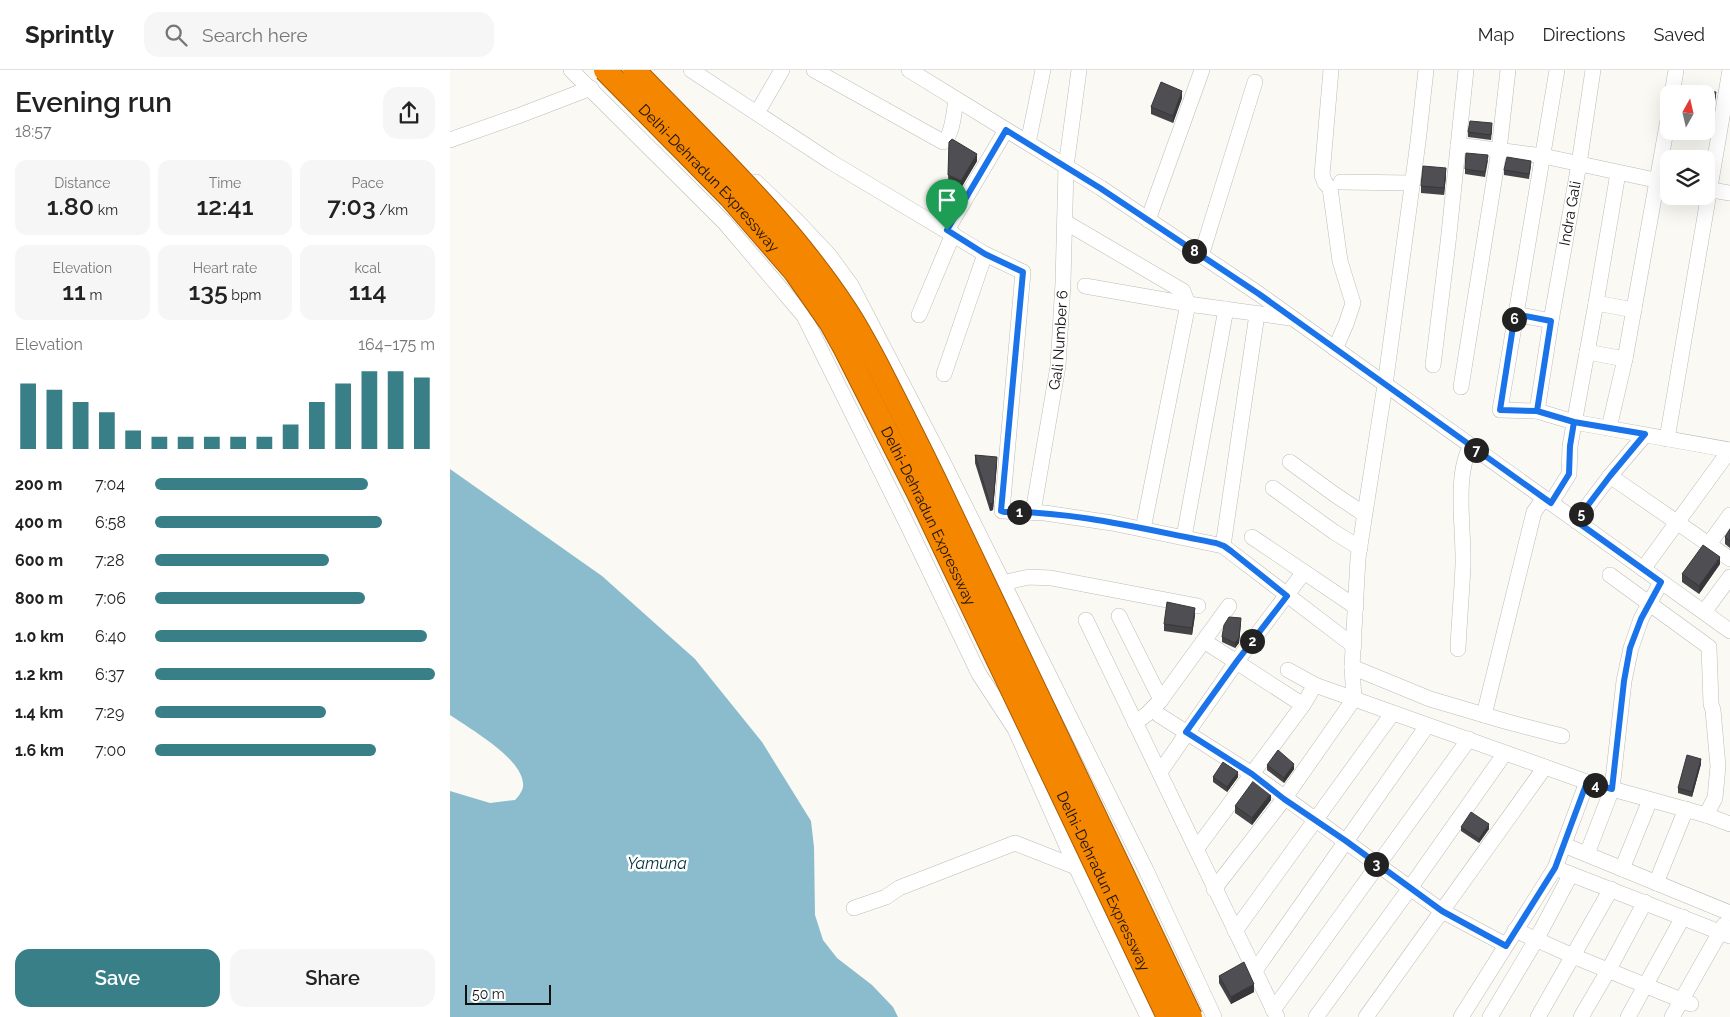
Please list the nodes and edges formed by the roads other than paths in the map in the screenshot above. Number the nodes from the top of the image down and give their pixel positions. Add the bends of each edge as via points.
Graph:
1 (571, 70) edge
2 (605, 70) edge
3 (634, 70) edge
4 (647, 70) edge
5 (692, 70) edge
6 (782, 70) edge
7 (814, 70) edge
8 (908, 70) edge
9 (1043, 70) edge
10 (1079, 70) edge
11 (1202, 70) edge
12 (1331, 70) edge
13 (1426, 70) edge
14 (1466, 70) edge
15 (1508, 70) edge
16 (1557, 70) edge
17 (1594, 70) edge
18 (1676, 70) edge
19 (1730, 70) edge
20 (1255, 82) dead end
21 (1674, 85) edge
22 (590, 88) junction
23 (956, 99) junction
24 (757, 114) junction
25 (1006, 130) junction
26 (450, 140) edge
27 (1028, 144) junction
28 (1458, 145) junction
29 (1499, 150) junction
30 (1715, 152) edge
31 (1543, 156) junction
32 (1579, 164) junction
33 (1066, 167) junction
34 (1618, 173) junction
35 (1660, 181) edge
36 (1341, 182) dead end
37 (1412, 183) junction
38 (1715, 191) edge
39 (1730, 192) edge
40 (1660, 195) edge
41 (1706, 205) edge
42 (1148, 220) junction
43 (1065, 222) junction
44 (950, 232) junction
45 (985, 254) junction
46 (1201, 256) junction
47 (1085, 286) dead end
48 (1596, 303) junction
49 (1188, 304) junction
50 (1226, 309) junction
51 (1634, 310) junction
52 (1257, 314) junction
53 (1515, 314) junction
54 (919, 315) dead end
55 (1292, 318) junction
56 (1551, 321) junction
57 (1335, 348) junction
58 (1587, 352) junction
59 (1625, 359) junction
60 (1433, 365) dead end
61 (944, 374) dead end
62 (1386, 385) junction
63 (1461, 387) dead end
64 (1537, 411) junction
65 (1574, 422) junction
66 (1609, 428) junction
67 (1645, 434) junction
68 (1667, 439) junction
69 (1471, 446) junction
70 (1730, 450) edge
71 (1290, 462) dead end
72 (1610, 476) junction
73 (1273, 488) dead end
74 (1547, 500) junction
75 (1033, 512) junction
76 (1364, 514) junction
77 (1730, 516) edge
78 (1576, 521) junction
79 (1677, 522) junction
80 (1143, 529) junction
81 (1184, 537) junction
82 (1252, 537) dead end
83 (1709, 544) junction
84 (1224, 546) junction
85 (1360, 548) junction
86 (1730, 559) edge
87 (1643, 569) junction
88 (1304, 572) junction
89 (1610, 576) dead end
90 (1730, 577) edge
91 (1661, 582) junction
92 (1002, 583) junction
93 (1287, 596) junction
94 (1649, 603) junction
95 (1198, 606) dead end
96 (1229, 606) dead end
97 (1356, 607) junction
98 (1704, 612) junction
99 (1119, 616) dead end
100 (1086, 620) dead end
101 (1730, 631) edge
102 (1204, 641) junction
103 (1354, 646) junction
104 (1035, 648) junction
105 (1458, 649) dead end
106 (1237, 661) junction
107 (1352, 667) junction
108 (1288, 670) dead end
109 (980, 674) junction
110 (1315, 685) junction
111 (1354, 699) junction
112 (1161, 700) junction
113 (1303, 705) junction
114 (1392, 714) junction
115 (1159, 715) dead end
116 (1484, 715) junction
117 (1135, 723) junction
118 (1427, 726) junction
119 (1186, 732) junction
120 (1562, 736) dead end
121 (1469, 739) junction
122 (1505, 753) junction
123 (1545, 767) junction
124 (1160, 772) junction
125 (1252, 774) junction
126 (1587, 782) junction
127 (1612, 789) junction
128 (1284, 799) junction
129 (1650, 800) junction
130 (1686, 809) junction
131 (1706, 815) junction
132 (1316, 820) junction
133 (1730, 824) edge
134 (1346, 841) junction
135 (1564, 845) junction
136 (1197, 848) junction
137 (1587, 854) junction
138 (1378, 866) junction
139 (1076, 867) junction
140 (1555, 868) junction
141 (1622, 869) junction
142 (1571, 874) junction
143 (1656, 883) junction
144 (1410, 888) junction
145 (1214, 889) junction
146 (1611, 889) junction
147 (1645, 902) junction
148 (854, 908) dead end
149 (1442, 911) junction
150 (1730, 915) edge
151 (1683, 917) junction
152 (1515, 930) junction
153 (1235, 931) junction
154 (1725, 934) edge
155 (1536, 940) junction
156 (1506, 946) junction
157 (1573, 956) junction
158 (1608, 970) junction
159 (1254, 972) junction
160 (1645, 985) junction
161 (1687, 1002) junction
162 (1275, 1014) edge
163 (1148, 1017) edge
164 (1168, 1017) edge
165 (1191, 1017) edge
166 (1214, 1017) edge
167 (1316, 1017) edge
168 (1366, 1017) edge
169 (1460, 1017) edge
170 (1490, 1017) edge
171 (1538, 1017) edge
172 (1581, 1017) edge
173 (1628, 1017) edge
174 (1672, 1017) edge

1 - 22 street
2 - 164 highway, Delhi-Dehradun Expressway, bridge via 730,197 794,272 830,322 922,500
3 - 165 highway, Delhi-Dehradun Expressway, bridge via 745,183 811,260 864,339 933,476
4 - 92 street via 744,172 796,220 829,255 851,285
5 - 24 street
6 - 24 street
7 - 23 street via 943,142 950,133
8 - 23 street
9 - 27 street
10 - 33 street, Gali Number 6
11 - 42 street
12 - 57 street via 1322,175 1330,188 1340,261 1352,303
13 - 37 street
14 - 28 street
15 - 29 street
16 - 31 street
17 - 32 street, Indra Gali
18 - 21 street
19 - 30 street
20 - 46 street
22 - 26 street
22 - 109 street via 724,222 804,316
23 - 25 street
24 - 44 street
25 - 27 street
25 - 44 street
27 - 33 street
28 - 29 street
28 - 60 street
29 - 31 street
29 - 63 street
31 - 32 street
31 - 53 street
32 - 34 street
32 - 56 street, Indra Gali
33 - 42 street
33 - 43 street, Gali Number 6
34 - 35 street
34 - 48 street
36 - 37 street
37 - 62 street
38 - 39 street
40 - 51 street
41 - 68 street
42 - 46 street
43 - 49 street via 1184,291
43 - 75 street, Gali Number 6 via 1058,366
44 - 45 street
44 - 54 street
45 - 61 street
45 - 75 street via 1023,272 1001,509 1003,512
46 - 55 street
47 - 49 street
48 - 51 street
48 - 58 street
49 - 50 street
49 - 80 street
50 - 52 street
50 - 81 street
51 - 59 street
52 - 55 street
52 - 84 street
53 - 56 street
53 - 64 street via 1500,410
55 - 57 street
56 - 64 street, Indra Gali
57 - 62 street
58 - 59 street
58 - 65 street
59 - 66 street
62 - 69 street
62 - 76 street
64 - 65 street
65 - 66 street
65 - 74 street via 1569,474
66 - 67 street
67 - 68 street
67 - 72 street
68 - 70 street
69 - 74 street
69 - 105 street via 1465,455 1461,483 1463,563
70 - 79 street
71 - 76 street
72 - 78 street
72 - 79 street
73 - 85 street
74 - 78 street
74 - 116 street via 1534,512
75 - 80 street
76 - 85 street
77 - 83 street
78 - 87 street
79 - 83 street
79 - 87 street
80 - 81 street
81 - 84 street
82 - 88 street
83 - 86 street
84 - 93 street
85 - 97 street
87 - 91 street
88 - 93 street
88 - 97 street
89 - 94 street
90 - 98 street
91 - 94 street
91 - 98 street
92 - 95 street via 1029,577 1050,578
92 - 104 street
93 - 103 street
93 - 106 street
94 - 127 street via 1635,633 1627,664
94 - 131 street via 1710,647 1711,704 1718,766 1715,798
96 - 102 street
97 - 103 street
98 - 101 street
99 - 112 street
100 - 117 street
102 - 106 street
102 - 112 street
103 - 107 street
104 - 109 street
104 - 166 street via 1146,870
106 - 113 street
106 - 119 street
107 - 111 street
107 - 116 street via 1430,699
108 - 110 street
109 - 139 street via 1015,729
110 - 111 street
110 - 113 street
111 - 114 street
111 - 128 street
112 - 117 street
113 - 125 street
114 - 118 street
114 - 132 street
115 - 119 street
116 - 120 street
117 - 124 street
118 - 121 street
118 - 134 street
119 - 124 street
119 - 125 street
121 - 122 street
121 - 138 street
122 - 123 street
122 - 144 street
123 - 126 street
123 - 149 street
124 - 136 street
125 - 128 street
125 - 136 street
126 - 127 street
126 - 135 street
127 - 129 street
127 - 137 street
128 - 132 street
128 - 145 street
129 - 130 street
129 - 141 street
130 - 131 street
130 - 143 street
131 - 133 street
132 - 134 street
132 - 153 street
134 - 138 street
134 - 159 street
135 - 137 street
135 - 140 street
136 - 145 street
137 - 141 street
138 - 144 street
138 - 162 street
139 - 148 street via 1015,843
139 - 163 street
140 - 142 street
140 - 152 street
141 - 143 street
142 - 146 street
142 - 155 street
143 - 150 street
144 - 149 street
144 - 167 street
145 - 153 street
146 - 147 street
146 - 157 street
147 - 151 street
147 - 158 street
149 - 156 street
149 - 168 street
150 - 154 street
151 - 154 street
151 - 160 street
152 - 155 street
152 - 156 street
153 - 159 street
154 - 161 street
155 - 157 street
155 - 170 street
156 - 169 street
157 - 158 street
157 - 171 street
158 - 160 street
158 - 172 street
159 - 162 street
160 - 161 street
160 - 173 street
161 - 174 street

